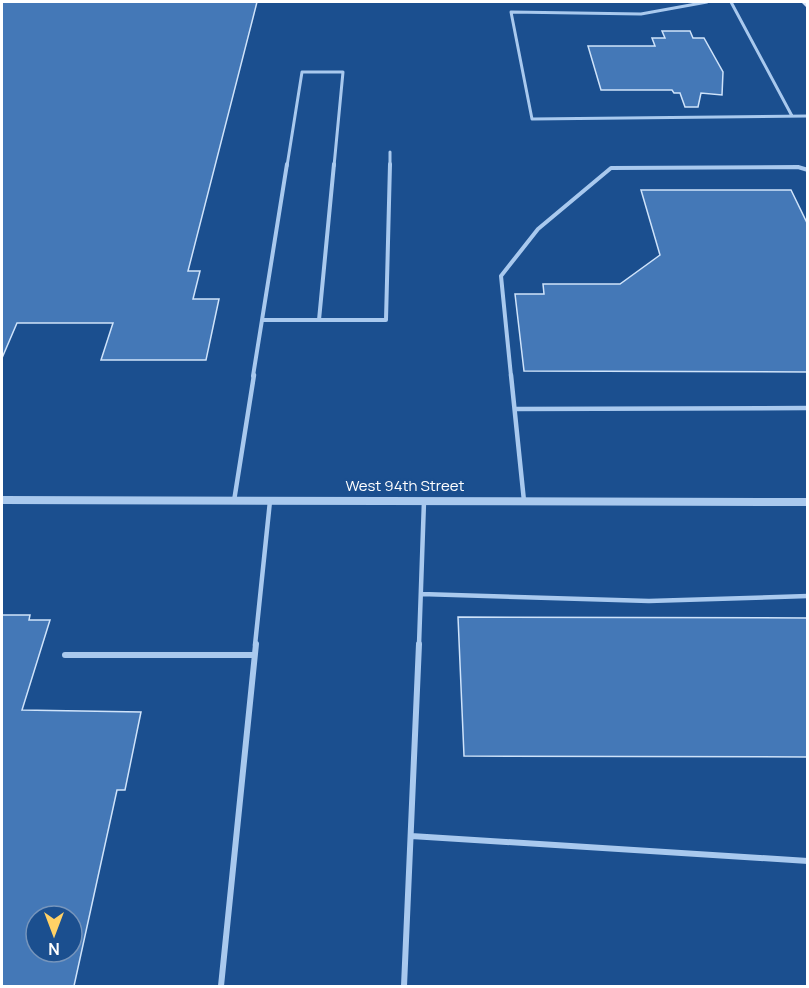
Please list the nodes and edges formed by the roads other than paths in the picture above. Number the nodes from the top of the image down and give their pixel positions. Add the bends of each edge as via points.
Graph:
1 (707, 2) edge
2 (731, 2) edge
3 (804, 2) edge
4 (807, 7) edge
5 (792, 116) junction
6 (807, 116) edge
7 (390, 152) dead end
8 (807, 170) edge
9 (262, 320) junction
10 (319, 320) junction
11 (807, 408) edge
12 (515, 409) junction
13 (2, 500) edge
14 (234, 501) junction
15 (270, 501) junction
16 (424, 501) junction
17 (524, 501) junction
18 (807, 502) edge
19 (421, 594) junction
20 (807, 597) edge
21 (65, 655) dead end
22 (253, 655) junction
23 (411, 836) junction
24 (807, 861) edge
25 (221, 987) edge
26 (404, 987) edge

1 - 5 lane via 641,14 512,12 532,119
2 - 5 lane
3 - 4 main road
5 - 6 lane
7 - 10 lane via 386,320
8 - 12 lane via 611,168 604,172 538,229 501,276
9 - 10 lane
9 - 10 lane via 302,72 344,72
9 - 14 lane
11 - 12 lane
12 - 17 lane
13 - 14 street, West 94th Street
14 - 15 street, West 94th Street
15 - 16 street, West 94th Street
15 - 22 lane
16 - 17 street, West 94th Street
16 - 19 lane
17 - 18 street, West 94th Street
19 - 20 lane via 650,601
19 - 23 lane
21 - 22 lane
22 - 25 lane
23 - 24 lane
23 - 26 lane

